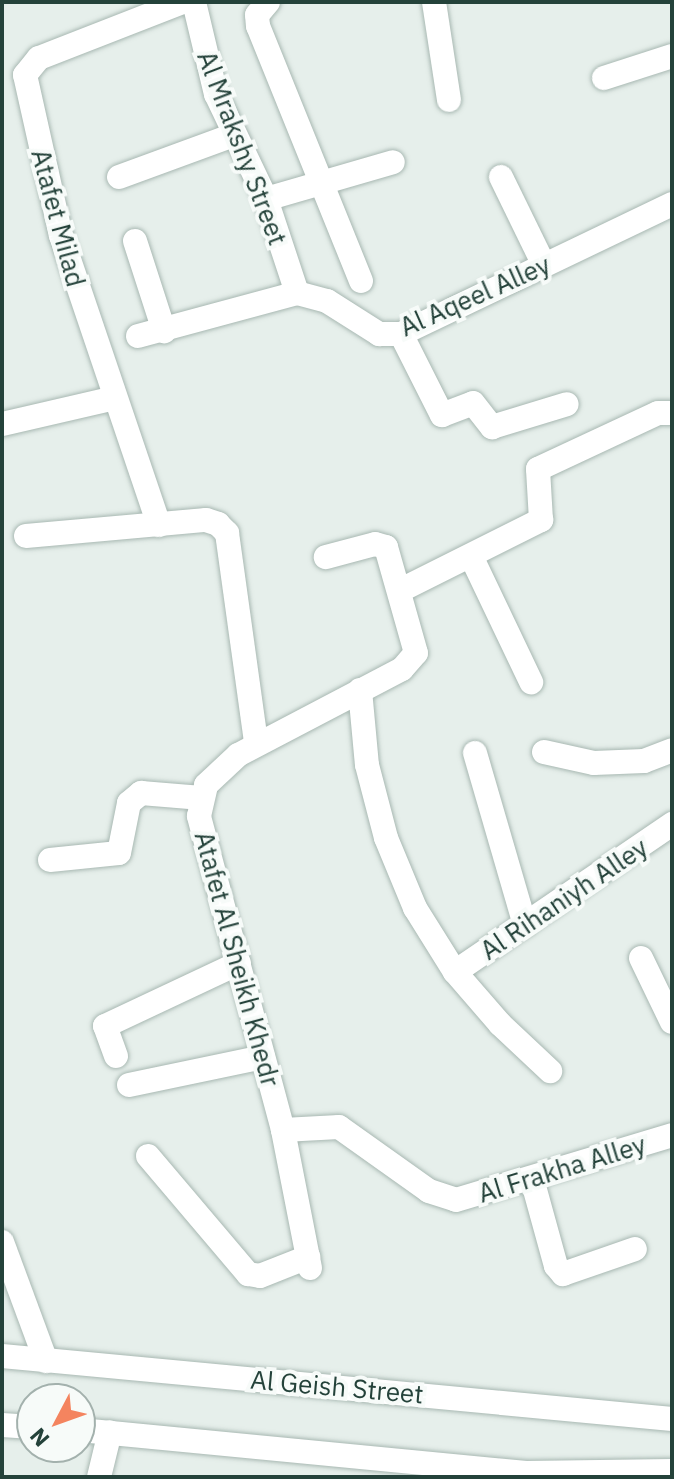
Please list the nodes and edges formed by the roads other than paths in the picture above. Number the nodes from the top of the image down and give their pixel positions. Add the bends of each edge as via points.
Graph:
1 (183, 2) edge
2 (194, 2) edge
3 (268, 2) edge
4 (434, 2) edge
5 (672, 56) edge
6 (604, 78) dead end
7 (449, 100) dead end
8 (234, 135) junction
9 (393, 162) dead end
10 (119, 177) dead end
11 (501, 177) dead end
12 (322, 183) junction
13 (266, 199) junction
14 (672, 204) edge
15 (135, 241) dead end
16 (544, 265) junction
17 (361, 281) dead end
18 (297, 293) junction
19 (164, 331) junction
20 (401, 334) junction
21 (138, 336) dead end
22 (115, 398) junction
23 (567, 404) dead end
24 (672, 413) edge
25 (2, 424) edge
26 (159, 525) junction
27 (26, 536) dead end
28 (471, 556) junction
29 (326, 557) dead end
30 (401, 590) junction
31 (531, 682) dead end
32 (360, 690) junction
33 (256, 743) junction
34 (672, 750) edge
35 (544, 752) dead end
36 (475, 753) dead end
37 (202, 798) junction
38 (672, 824) edge
39 (50, 860) dead end
40 (525, 925) junction
41 (641, 958) dead end
42 (239, 963) junction
43 (455, 972) junction
44 (672, 1022) edge
45 (116, 1056) dead end
46 (263, 1057) junction
47 (550, 1071) dead end
48 (129, 1085) dead end
49 (283, 1130) junction
50 (672, 1135) edge
51 (148, 1156) dead end
52 (532, 1179) junction
53 (2, 1242) edge
54 (635, 1249) dead end
55 (2, 1356) edge
56 (46, 1361) junction
57 (672, 1419) edge
58 (96, 1431) edge
59 (110, 1432) junction
60 (672, 1471) edge
61 (524, 1475) edge
62 (99, 1477) edge

1 - 22 street, Atafet Milad via 39,58 25,75 61,236
2 - 8 street, Al Mrakshy Street via 216,94
3 - 12 street via 257,15 258,26
4 - 7 street
5 - 6 street
8 - 10 street
8 - 13 street, Al Mrakshy Street
9 - 12 street
11 - 16 street
12 - 13 street
12 - 17 street
13 - 18 street, Al Mrakshy Street
14 - 16 street, Al Aqeel Alley
15 - 19 street
16 - 20 street, Al Aqeel Alley
18 - 19 street
18 - 20 street, Al Aqeel Alley via 327,301 379,334
19 - 21 street
20 - 23 street via 442,415 473,403 492,427
22 - 25 street
22 - 26 street, Atafet Milad
24 - 28 street via 658,413 538,469 541,520
26 - 27 street
26 - 33 street via 206,520 227,533
28 - 30 street
28 - 31 street
29 - 30 street, Atafet Al Sheikh Khedr via 381,544 389,552
30 - 32 street, Atafet Al Sheikh Khedr via 416,653 402,669
32 - 33 street, Atafet Al Sheikh Khedr
32 - 43 street via 367,765 386,838 415,908
33 - 37 street, Atafet Al Sheikh Khedr via 216,772
34 - 35 street via 644,761 594,763
36 - 40 street
37 - 39 street via 141,793 129,803 119,853
37 - 42 street, Atafet Al Sheikh Khedr via 202,835
38 - 40 street, Al Rihaniyh Alley
40 - 43 street, Al Rihaniyh Alley
41 - 44 street
42 - 45 street via 105,1026
42 - 46 street, Atafet Al Sheikh Khedr
43 - 47 street
46 - 48 street
46 - 49 street, Atafet Al Sheikh Khedr
49 - 51 street, Atafet Al Sheikh Khedr via 309,1262 260,1276 248,1274
49 - 52 street, Al Frakha Alley via 339,1127 443,1198 467,1199
50 - 52 street, Al Frakha Alley
52 - 54 street via 563,1274
53 - 56 street
55 - 56 street, Al Geish Street
56 - 57 street, Al Geish Street
58 - 59 street
59 - 61 street
59 - 62 street
60 - 61 street

